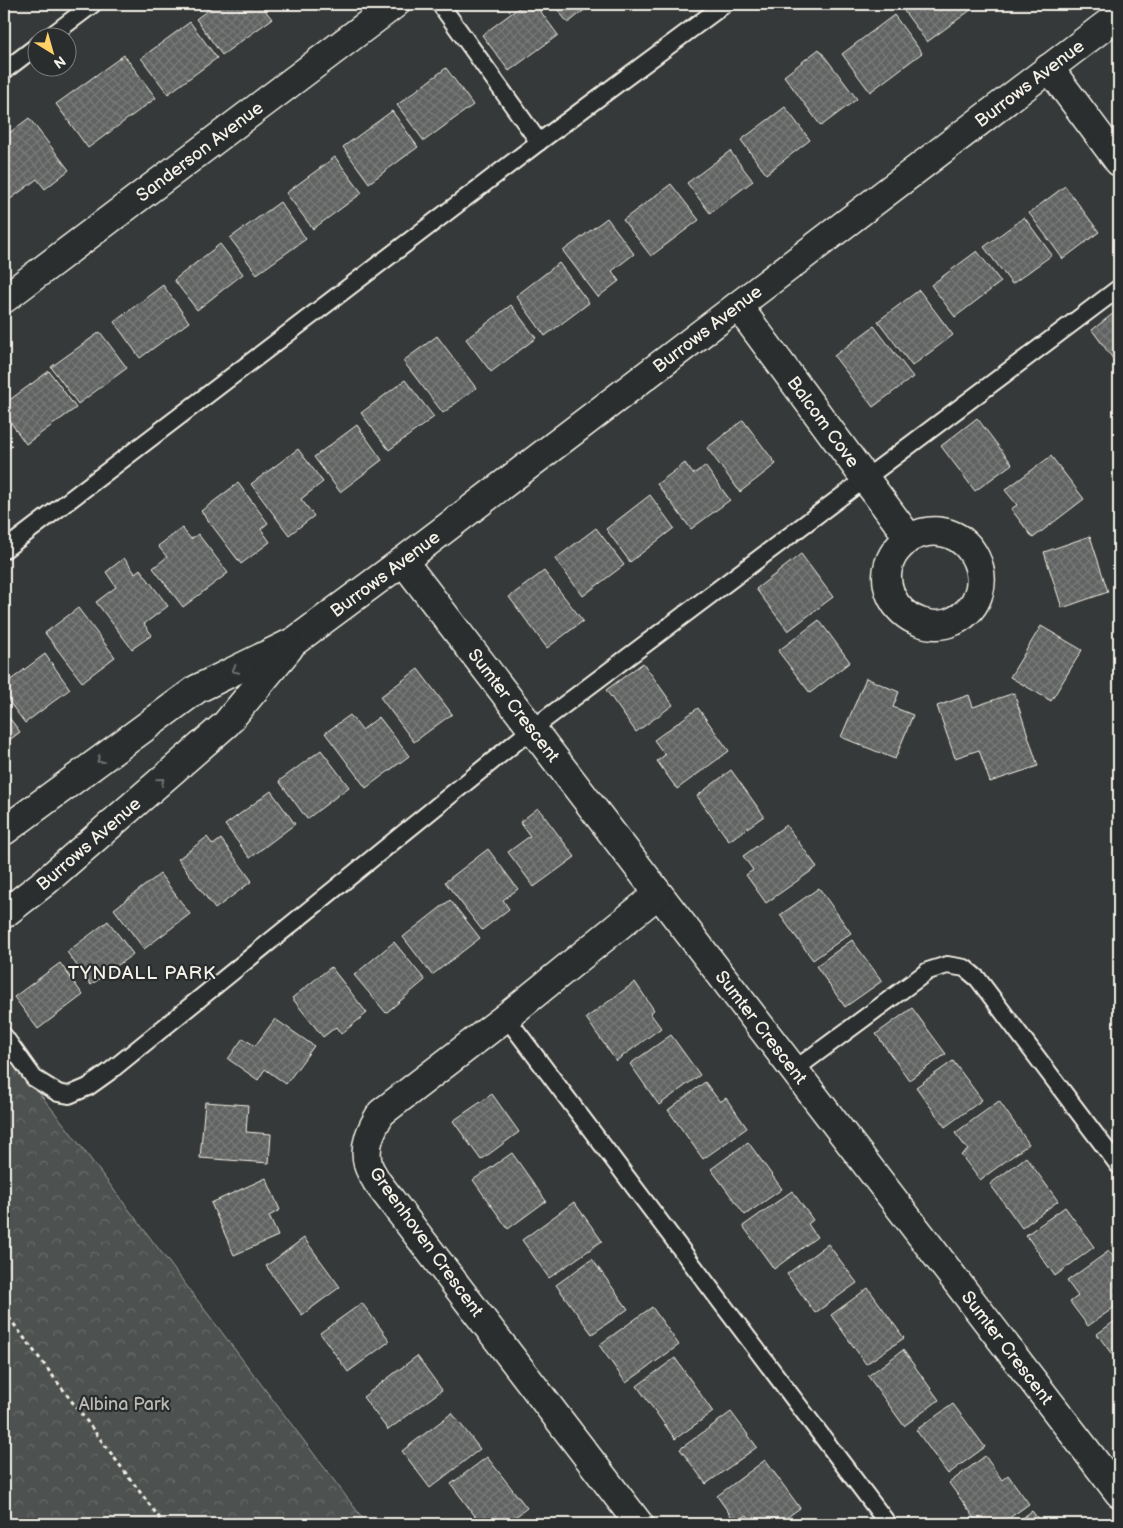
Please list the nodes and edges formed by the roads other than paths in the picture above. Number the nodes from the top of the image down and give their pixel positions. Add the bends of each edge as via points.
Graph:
1 (93, 4) edge
2 (395, 4) edge
3 (440, 4) edge
4 (724, 4) edge
5 (1119, 15) edge
6 (61, 28) edge
7 (28, 53) edge
8 (1049, 68) junction
9 (4, 71) edge
10 (539, 142) junction
11 (1119, 162) edge
12 (1119, 288) edge
13 (4, 300) edge
14 (738, 306) junction
15 (865, 480) junction
16 (909, 538) dead end
17 (4, 550) edge
18 (403, 561) junction
19 (295, 641) junction
20 (532, 729) junction
21 (4, 831) edge
22 (658, 894) junction
23 (4, 914) edge
24 (506, 1017) junction
25 (4, 1036) edge
26 (794, 1070) junction
27 (1119, 1166) edge
28 (1119, 1493) edge
29 (639, 1524) edge
30 (888, 1524) edge

1 - 6 lane
2 - 13 street, Sanderson Avenue
3 - 10 lane
4 - 10 lane
5 - 8 street, Burrows Avenue
7 - 9 lane
8 - 11 street
8 - 14 street, Burrows Avenue
10 - 17 lane
12 - 15 lane
14 - 15 street, Balcom Cove
14 - 18 street, Burrows Avenue
15 - 16 street, Balcom Cove
15 - 20 lane
18 - 19 street, Burrows Avenue
18 - 20 street, Sumter Crescent
19 -> 21 street, Burrows Avenue via 197,689
23 -> 19 street, Burrows Avenue via 226,724
20 - 22 street, Sumter Crescent
20 - 25 lane via 88,1087 69,1094 58,1093 34,1078
22 - 24 street, Greenhoven Crescent
22 - 26 street, Sumter Crescent
24 - 29 street, Greenhoven Crescent via 381,1113 367,1147 368,1164 377,1182
24 - 30 lane
26 - 27 lane via 928,971 947,965 965,968 978,980
26 - 28 street, Sumter Crescent

